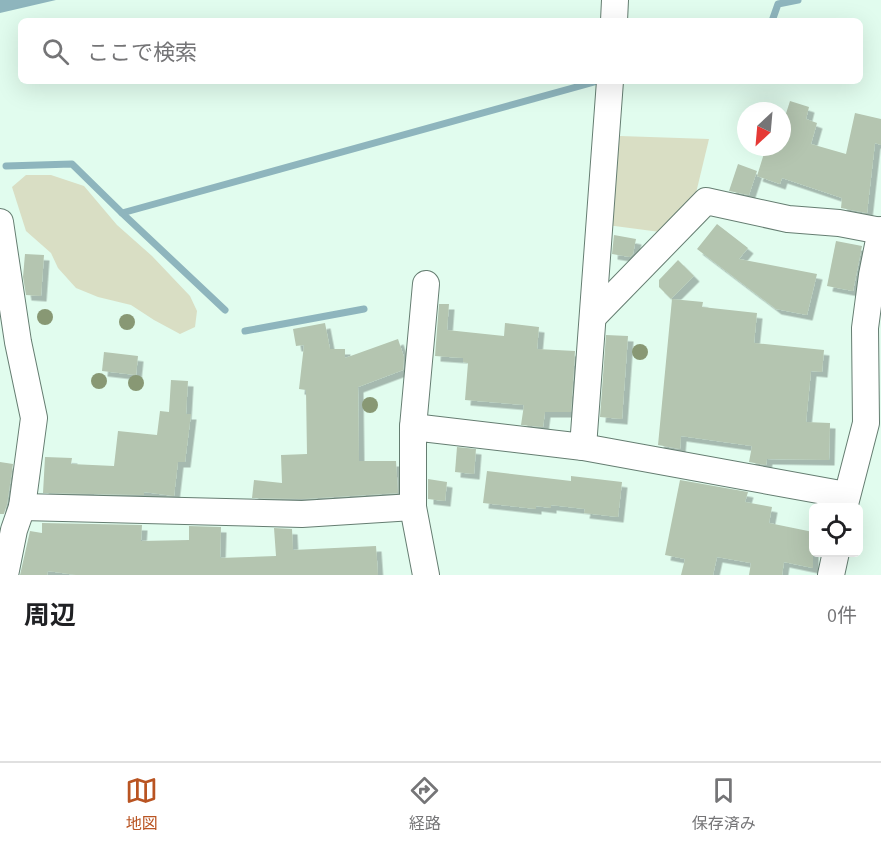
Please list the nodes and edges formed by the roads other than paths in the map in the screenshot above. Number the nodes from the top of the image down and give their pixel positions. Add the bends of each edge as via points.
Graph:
1 (615, 0) edge
2 (614, 18) edge
3 (610, 84) edge
4 (0, 222) edge
5 (881, 230) edge
6 (426, 284) dead end
7 (593, 317) junction
8 (873, 328) edge
9 (873, 423) edge
10 (413, 427) junction
11 (583, 447) junction
12 (845, 501) edge
13 (22, 507) junction
14 (413, 507) junction
15 (835, 557) edge
16 (5, 575) edge
17 (426, 575) edge
18 (831, 575) edge

1 - 2 street
3 - 7 street
4 - 13 street via 34,418
5 - 7 street via 788,219 706,201
5 - 8 street via 872,275
6 - 10 street
7 - 11 street
8 - 9 street
9 - 12 street
10 - 11 street
10 - 14 street
11 - 12 street
13 - 14 street via 302,514
13 - 16 street
14 - 17 street
15 - 18 street

